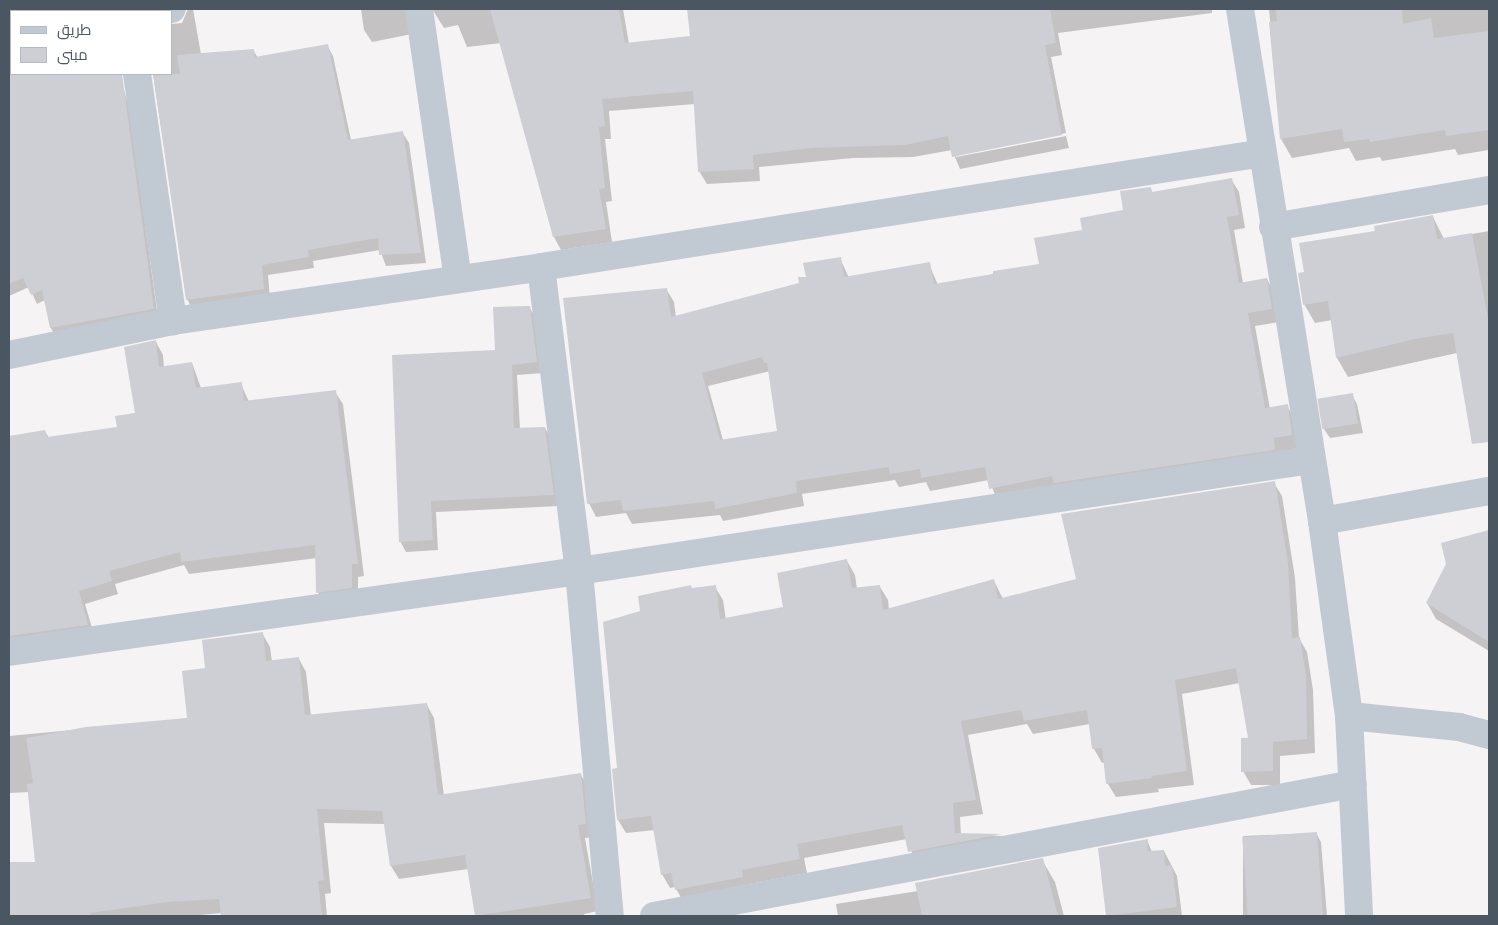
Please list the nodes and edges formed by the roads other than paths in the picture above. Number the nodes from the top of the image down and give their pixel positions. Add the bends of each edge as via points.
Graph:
1 (419, 9) edge
2 (1240, 9) edge
3 (137, 75) edge
4 (1263, 153) junction
5 (1489, 190) edge
6 (1273, 227) junction
7 (541, 267) junction
8 (458, 279) junction
9 (173, 321) junction
10 (9, 355) edge
11 (1310, 460) junction
12 (1489, 491) edge
13 (1322, 521) junction
14 (579, 571) junction
15 (9, 652) edge
16 (1349, 716) junction
17 (1489, 735) edge
18 (1353, 784) junction
19 (610, 916) edge
20 (654, 916) edge
21 (1359, 916) edge

1 - 8 street
2 - 4 street
3 - 9 street
4 - 6 street
4 - 7 street
5 - 6 street
6 - 11 street
7 - 8 street
7 - 14 street
8 - 9 street
9 - 10 street
11 - 13 street
11 - 14 street
12 - 13 street
13 - 16 street
14 - 15 street
14 - 19 street
16 - 17 street via 1459,727
16 - 18 street
18 - 20 street
18 - 21 street

